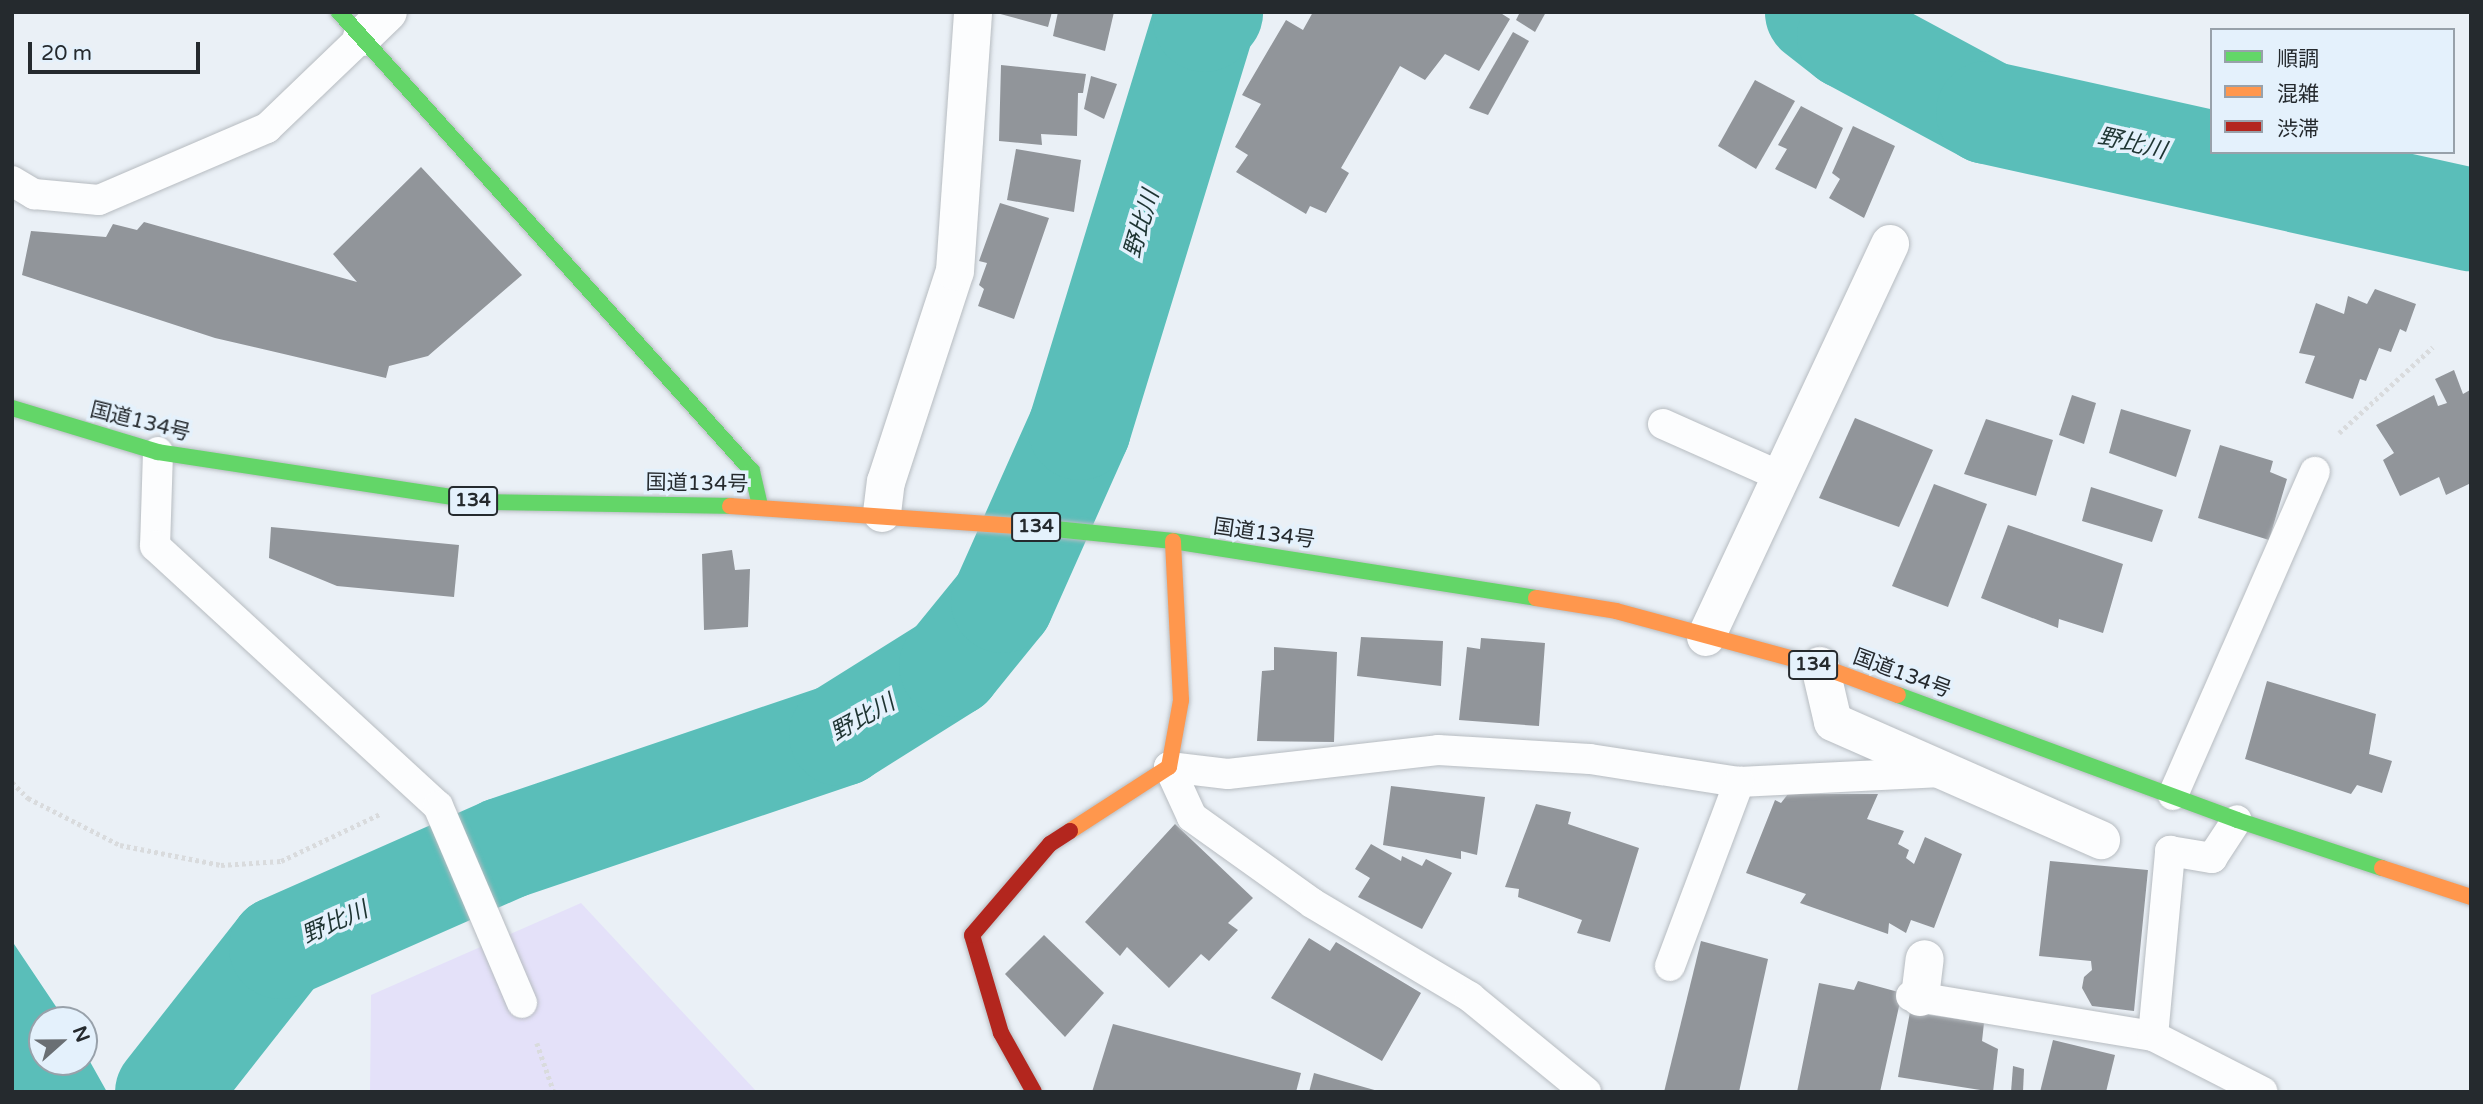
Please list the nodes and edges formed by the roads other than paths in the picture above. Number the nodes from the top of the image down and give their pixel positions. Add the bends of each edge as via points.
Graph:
1 (973, 12) edge
2 (363, 20) edge
3 (12, 181) edge
4 (1890, 244) dead end
5 (12, 408) edge
6 (1663, 424) dead end
7 (159, 452) junction
8 (2315, 472) road end
9 (1782, 477) junction
10 (760, 506) junction
11 (882, 513) junction
12 (1173, 541) junction
13 (1706, 637) junction
14 (1820, 666) junction
15 (1169, 767) junction
16 (1945, 772) junction
17 (1739, 782) junction
18 (2173, 795) junction
19 (2237, 820) junction
20 (2101, 840) dead end
21 (2471, 897) edge
22 (1925, 959) dead end
23 (1670, 966) dead end
24 (1915, 997) joint
25 (522, 1003) dead end
26 (2153, 1036) junction
27 (1034, 1092) edge
28 (1586, 1092) edge
29 (2263, 1092) edge

1 - 11 street via 955,271 886,482
2 - 3 lane via 267,128 99,200 34,194
2 - 10 main road via 752,471
4 - 9 street
5 - 7 main road, 国道134号 / 134
6 - 9 lane
7 - 10 main road, 国道134号 / 134 via 484,502
7 - 25 lane via 155,546 432,800
8 - 18 lane
9 - 13 street
10 - 11 main road, 国道134号 / 134
11 - 12 main road, 国道134号 / 134
12 - 13 main road, 国道134号 / 134 via 1616,611
12 - 15 main road via 1181,700
13 - 14 main road, 国道134号 / 134
14 - 16 street via 1833,722
14 - 18 main road, 国道134号 / 134
15 - 17 lane via 1228,774 1438,750 1590,759
15 - 27 main road via 1050,844 972,935 1001,1033
15 - 28 lane via 1192,817 1312,903 1470,997
16 - 17 lane
16 - 20 street
17 - 23 lane
18 - 19 main road, 国道134号 / 134
19 - 21 main road, 国道134号 / 134
19 - 26 lane via 2212,858 2170,850
22 - 24 street
24 - 26 lane
26 - 29 lane

